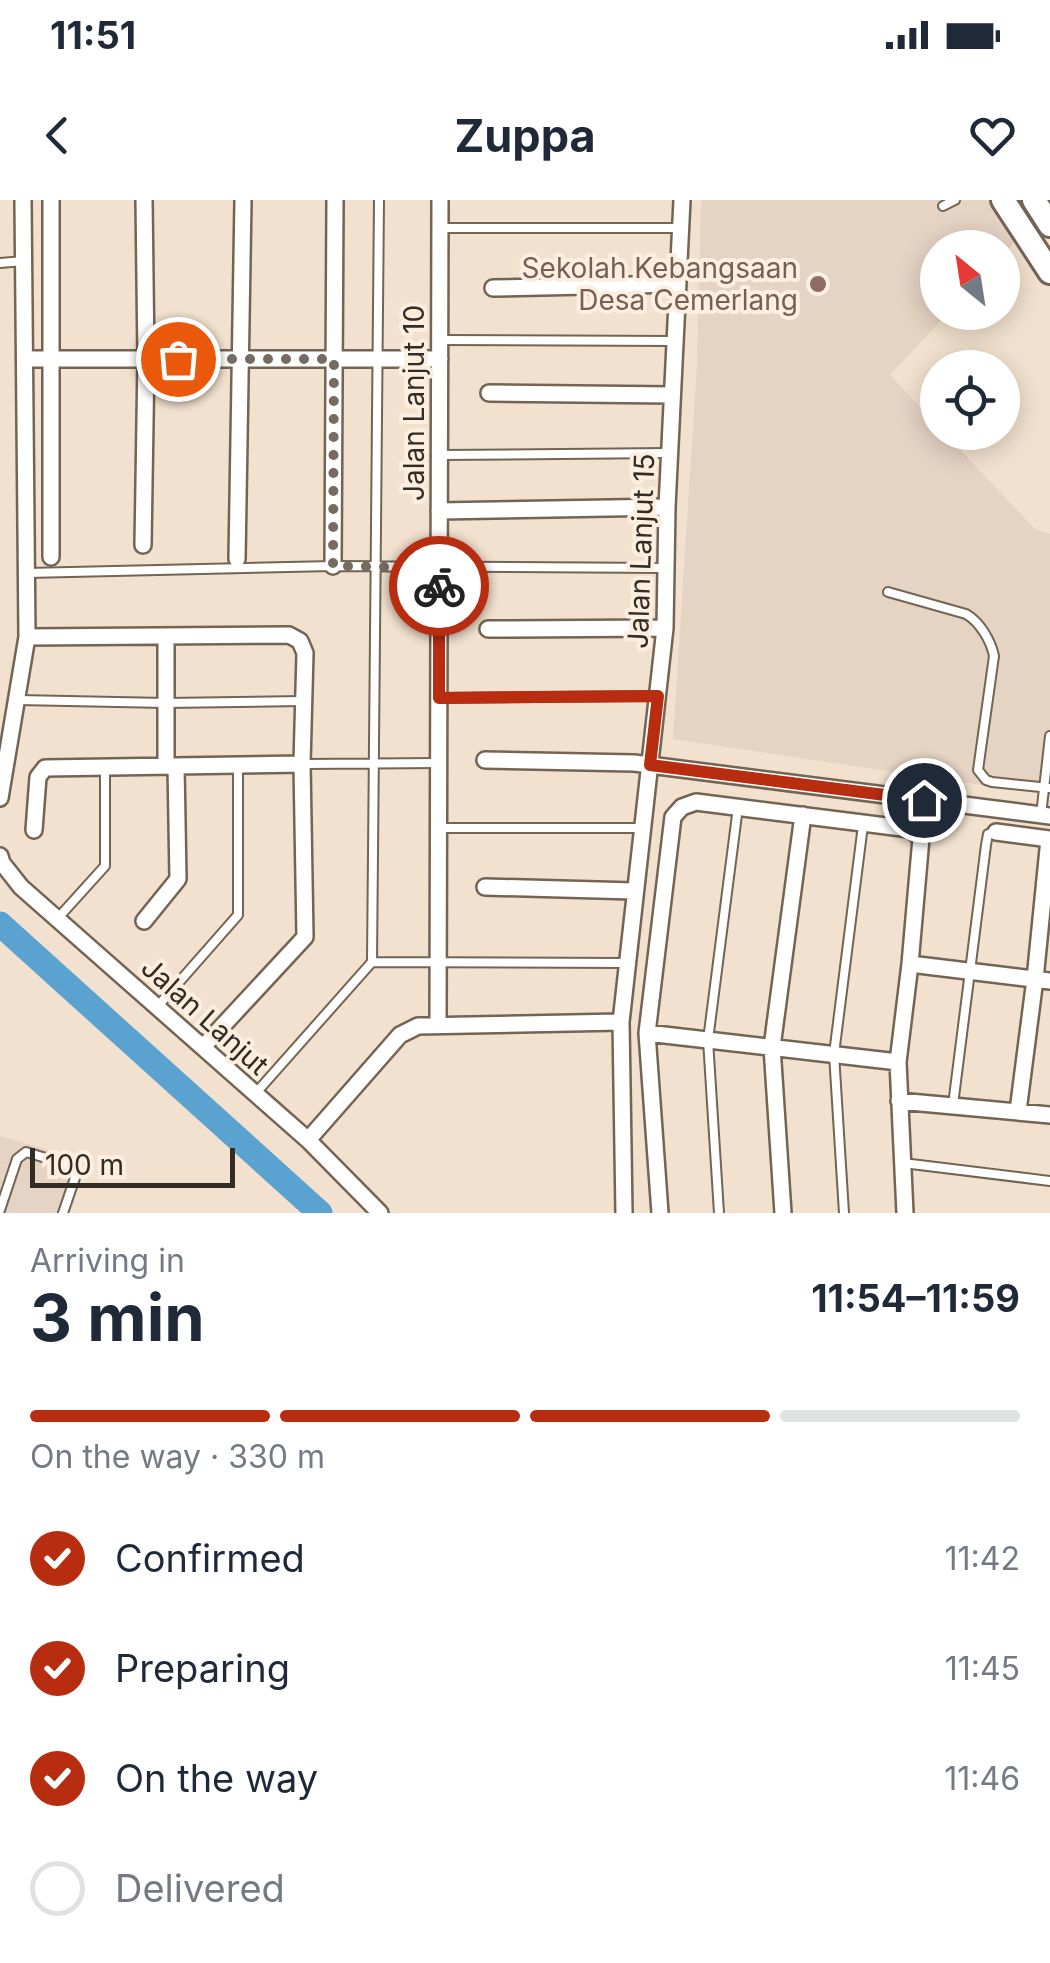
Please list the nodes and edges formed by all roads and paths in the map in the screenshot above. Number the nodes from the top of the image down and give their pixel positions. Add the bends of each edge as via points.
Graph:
1 (23, 200) edge
2 (52, 200) edge
3 (144, 200) edge
4 (243, 200) edge
5 (335, 200) edge
6 (379, 200) edge
7 (440, 200) edge
8 (682, 200) edge
9 (954, 200) edge
10 (1003, 200) edge
11 (1034, 200) edge
12 (943, 206) dead end
13 (1050, 225) edge
14 (440, 228) junction
15 (681, 228) junction
16 (24, 260) junction
17 (0, 262) edge
18 (1050, 272) edge
19 (678, 284) junction
20 (493, 288) dead end
21 (440, 340) junction
22 (675, 341) junction
23 (26, 359) junction
24 (50, 359) junction
25 (146, 359) junction
26 (240, 359) junction
27 (334, 359) junction
28 (377, 359) junction
29 (440, 359) junction
30 (489, 394) dead end
31 (672, 395) junction
32 (670, 453) junction
33 (439, 455) junction
34 (667, 507) junction
35 (439, 511) junction
36 (143, 545) dead end
37 (51, 558) dead end
38 (237, 559) dead end
39 (333, 566) junction
40 (376, 567) junction
41 (439, 568) junction
42 (666, 568) junction
43 (27, 572) junction
44 (888, 592) dead end
45 (665, 628) junction
46 (488, 629) dead end
47 (166, 636) junction
48 (27, 637) junction
49 (658, 696) junction
50 (439, 698) junction
51 (16, 700) junction
52 (303, 701) junction
53 (166, 702) junction
54 (1050, 736) edge
55 (485, 760) dead end
56 (439, 763) junction
57 (302, 764) junction
58 (374, 764) junction
59 (238, 765) junction
60 (650, 765) junction
61 (171, 766) junction
62 (106, 767) junction
63 (1047, 788) edge
64 (0, 798) edge
65 (738, 807) junction
66 (802, 815) junction
67 (1046, 816) edge
68 (863, 823) junction
69 (439, 828) junction
70 (643, 828) junction
71 (34, 830) dead end
72 (996, 832) joint
73 (1050, 839) edge
74 (0, 856) edge
75 (485, 887) dead end
76 (634, 891) junction
77 (58, 918) junction
78 (144, 921) dead end
79 (438, 961) junction
80 (372, 962) junction
81 (626, 963) junction
82 (910, 964) junction
83 (971, 972) junction
84 (1042, 980) edge
85 (157, 1007) junction
86 (620, 1022) junction
87 (438, 1026) junction
88 (648, 1034) junction
89 (708, 1040) junction
90 (203, 1047) junction
91 (772, 1047) junction
92 (834, 1054) junction
93 (898, 1062) junction
94 (256, 1094) junction
95 (899, 1101) junction
96 (953, 1105) junction
97 (1018, 1111) junction
98 (1050, 1115) edge
99 (308, 1140) junction
100 (903, 1163) junction
101 (1050, 1181) edge
102 (0, 1210) edge
103 (63, 1213) edge
104 (380, 1213) edge
105 (624, 1213) edge
106 (660, 1213) edge
107 (720, 1213) edge
108 (783, 1213) edge
109 (844, 1213) edge
110 (905, 1213) edge

1 - 16 street
2 - 24 street
3 - 25 street
4 - 26 street
5 - 27 street
6 - 28 lane
7 - 14 street, Jalan Lanjut 10
8 - 15 street, Jalan Lanjut 15
9 - 12 lane
10 - 18 main road
11 - 13 main road
14 - 15 lane
14 - 21 street, Jalan Lanjut 10
15 - 19 street, Jalan Lanjut 15
16 - 17 lane
16 - 23 street
19 - 20 street
19 - 22 street, Jalan Lanjut 15
21 - 22 lane
21 - 29 street, Jalan Lanjut 10
22 - 31 street, Jalan Lanjut 15
23 - 24 street
23 - 43 street
24 - 25 street
24 - 37 street
25 - 26 street
25 - 36 street
26 - 27 street
26 - 38 street
27 - 28 street
27 - 39 street
28 - 29 street
28 - 40 lane
29 - 33 street, Jalan Lanjut 10
30 - 31 street
31 - 32 street, Jalan Lanjut 15
32 - 33 lane
32 - 34 street, Jalan Lanjut 15
33 - 35 street, Jalan Lanjut 10
34 - 35 street
34 - 42 street, Jalan Lanjut 15
35 - 41 street, Jalan Lanjut 10
39 - 40 lane
39 - 43 lane
40 - 41 lane
40 - 58 lane
41 - 42 lane
41 - 50 street, Jalan Lanjut 10
42 - 45 street, Jalan Lanjut 15
43 - 48 street
44 - 63 lane via 976,620 994,656 978,770 992,782
45 - 46 street
45 - 49 street, Jalan Lanjut 15
47 - 48 street
47 - 52 street via 289,635 304,653
47 - 53 street
48 - 51 street
49 - 50 lane
49 - 60 street, Jalan Lanjut 15
50 - 56 street, Jalan Lanjut 10
51 - 53 lane
51 - 64 street
52 - 53 lane
52 - 57 street
53 - 61 street
54 - 63 lane
55 - 60 street
56 - 58 lane
56 - 69 street, Jalan Lanjut 10
57 - 58 lane
57 - 59 street
57 - 90 street via 305,938
58 - 80 lane
59 - 61 street
59 - 85 lane via 238,915
60 - 67 street
60 - 70 street, Jalan Lanjut 15
61 - 62 street
61 - 78 street via 178,879
62 - 71 street via 42,770
62 - 77 lane via 106,866
63 - 67 lane
65 - 66 street
65 - 88 street via 692,803 674,817
65 - 89 lane
66 - 68 street
66 - 91 street
68 - 82 street via 914,830 921,838
68 - 92 lane
69 - 70 lane
69 - 79 street, Jalan Lanjut 10
70 - 76 street, Jalan Lanjut 15
72 - 73 street
72 - 83 lane via 988,834 986,845
73 - 84 street
74 - 77 street, Jalan Lanjut via 21,888
75 - 76 street
76 - 81 street, Jalan Lanjut 15
77 - 85 street, Jalan Lanjut
79 - 80 lane
79 - 81 lane
79 - 87 street, Jalan Lanjut 10
80 - 94 lane
81 - 86 street, Jalan Lanjut 15
82 - 83 street
82 - 93 street
83 - 84 street
83 - 96 lane
84 - 97 street
85 - 90 street, Jalan Lanjut
86 - 87 street
86 - 105 street, Jalan Lanjut 15
87 - 99 street via 400,1035
88 - 89 street
88 - 106 street
89 - 91 street
89 - 107 lane
90 - 94 street, Jalan Lanjut
91 - 92 street
91 - 108 street
92 - 93 street
92 - 109 lane
93 - 95 street
94 - 99 street, Jalan Lanjut
95 - 96 street
95 - 100 street
96 - 97 street
97 - 98 street
99 - 104 street, Jalan Lanjut
100 - 101 lane
100 - 110 street
102 - 103 lane via 26,1152 75,1170

